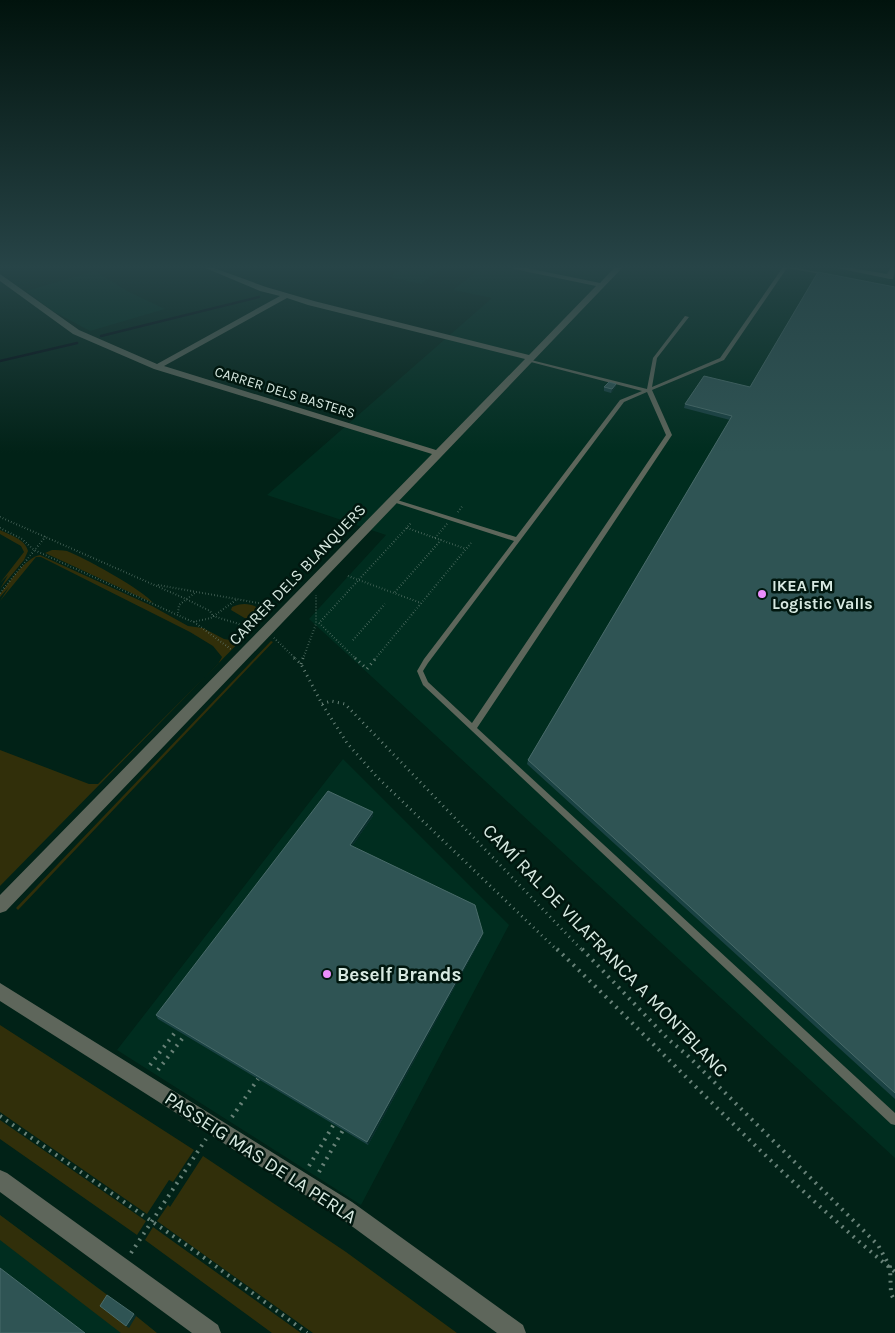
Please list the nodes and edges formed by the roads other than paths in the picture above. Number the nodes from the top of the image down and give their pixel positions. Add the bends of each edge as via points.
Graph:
1 (72, 329) edge
2 (226, 329) edge
3 (415, 329) edge
4 (558, 329) edge
5 (677, 329) edge
6 (743, 329) edge
7 (530, 359) junction
8 (157, 367) junction
9 (649, 391) junction
10 (437, 452) junction
11 (392, 500) junction
12 (518, 540) junction
13 (473, 727) junction
14 (0, 906) edge
15 (0, 992) edge
16 (895, 1120) edge
17 (0, 1180) edge
18 (210, 1333) edge
19 (515, 1333) edge

1 - 8 street, CARRER DELS BASTERS
2 - 8 street
3 - 7 street
4 - 7 street, CARRER DELS BLANQUERS
5 - 9 lane via 655,358
6 - 9 lane via 722,359
7 - 9 lane
7 - 10 street, CARRER DELS BLANQUERS
8 - 10 street, CARRER DELS BASTERS
9 - 12 lane via 622,402
9 - 13 lane via 669,435
10 - 11 street, CARRER DELS BLANQUERS
11 - 12 lane
11 - 14 street, CARRER DELS BLANQUERS
12 - 13 lane via 420,671 425,683
13 - 16 lane
15 - 19 street, PASSEIG MAS DE LA PERLA via 344,1210
17 - 18 street

